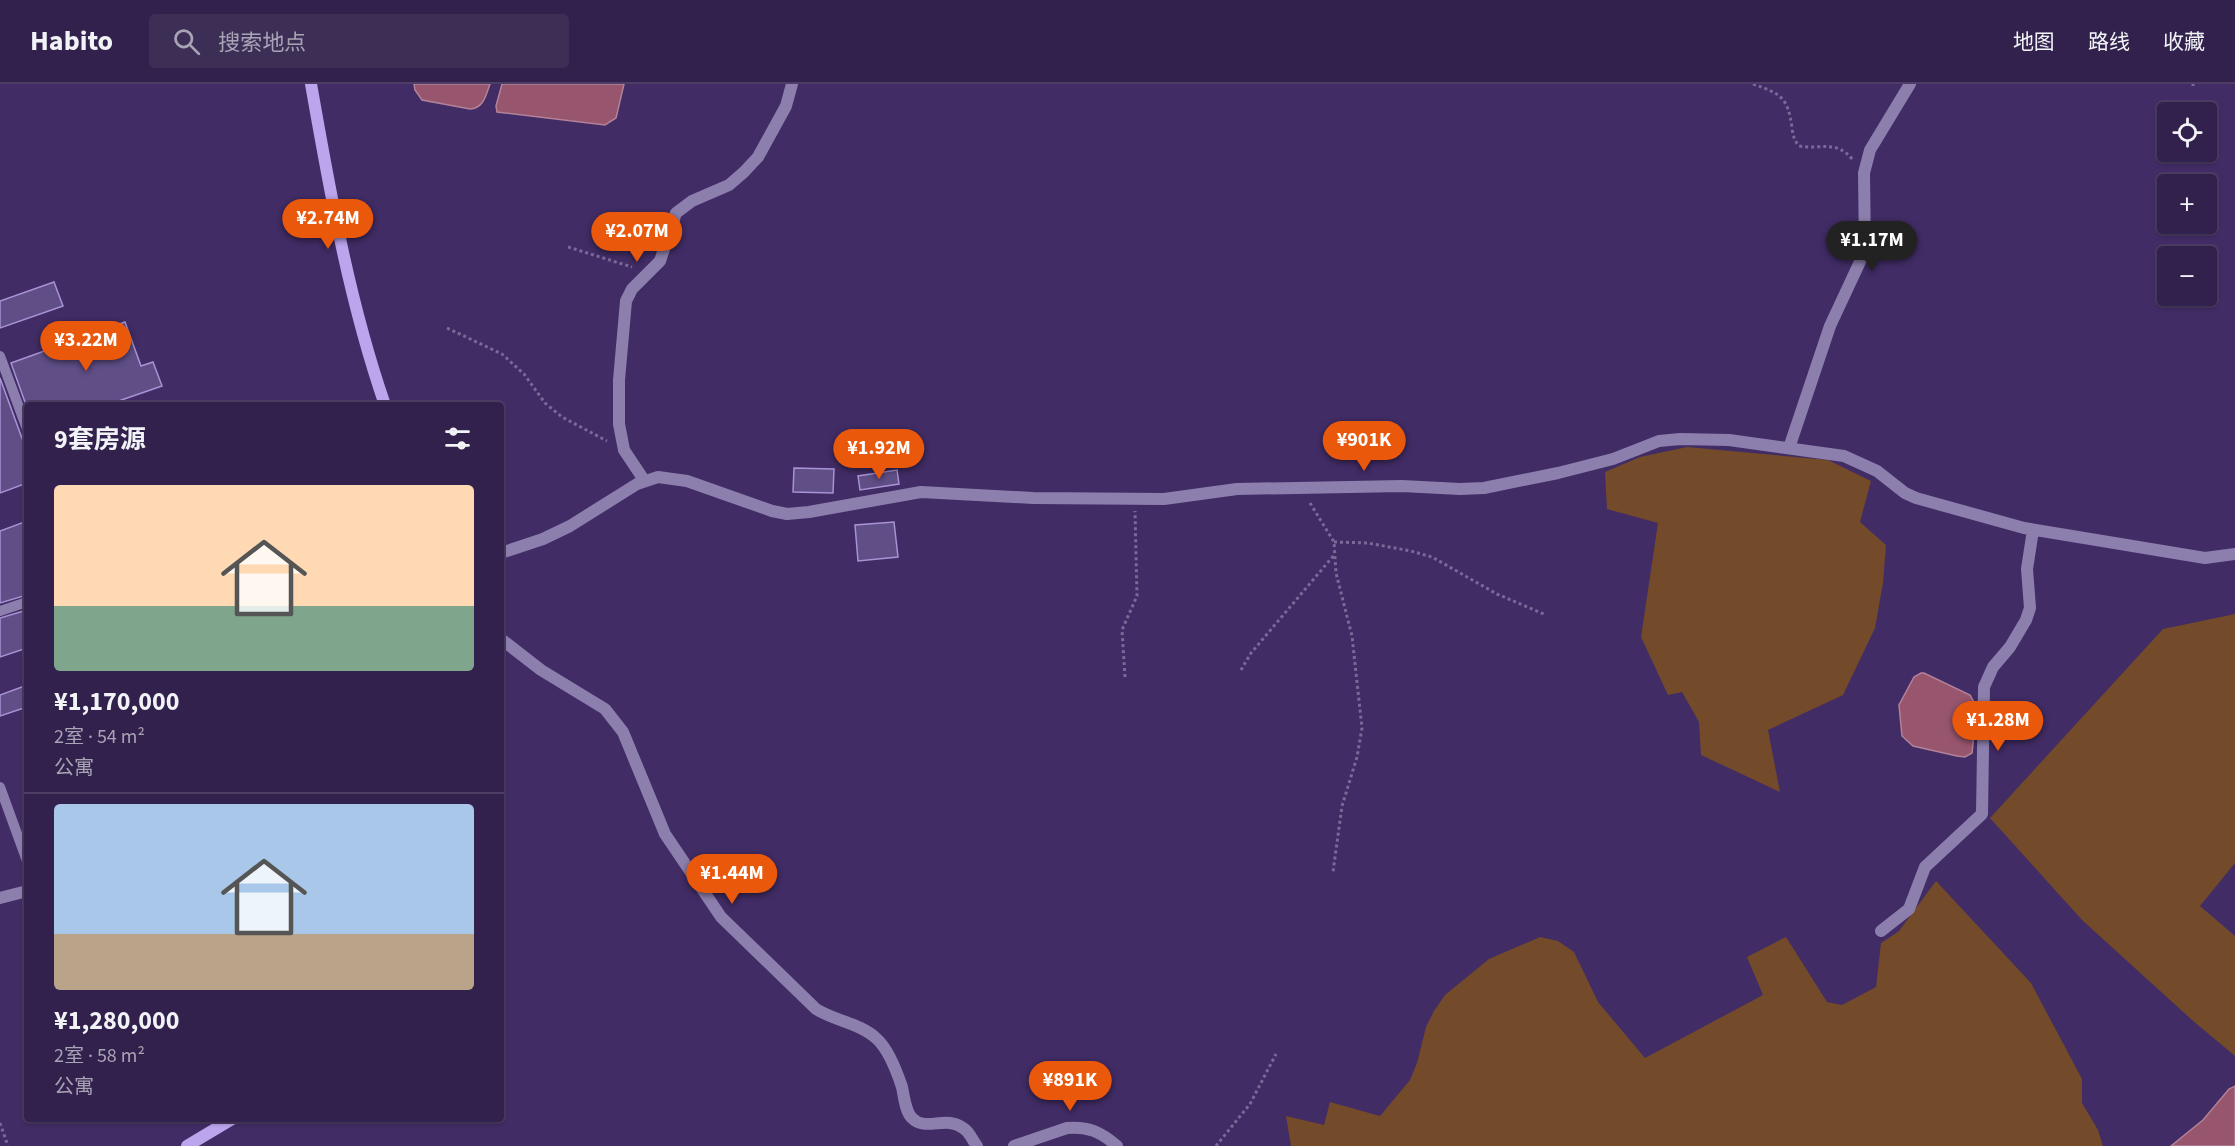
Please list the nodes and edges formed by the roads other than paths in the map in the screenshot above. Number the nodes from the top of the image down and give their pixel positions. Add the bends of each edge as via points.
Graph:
1 (311, 84) edge
2 (792, 84) edge
3 (1910, 84) edge
4 (0, 356) edge
5 (384, 402) edge
6 (24, 421) edge
7 (1789, 448) junction
8 (644, 480) junction
9 (2033, 530) junction
10 (504, 552) edge
11 (2235, 554) edge
12 (24, 603) edge
13 (0, 611) edge
14 (504, 641) edge
15 (0, 787) edge
16 (24, 853) edge
17 (24, 892) edge
18 (0, 898) edge
19 (1881, 931) dead end
20 (227, 1122) edge
21 (187, 1146) edge
22 (977, 1146) edge
23 (1014, 1146) edge
24 (1117, 1146) edge

1 - 5 street via 338,226
2 - 8 street via 786,106 758,157 729,185 692,201 676,213 660,261 632,289 626,301 619,424 624,450
3 - 7 street via 1870,150 1864,172 1865,251 1830,326
4 - 6 lane
7 - 8 street via 1729,440 1659,441 1613,459 1484,488 1238,489 1164,499 921,492 787,514 687,481 658,477
7 - 9 street via 1844,456 1877,471 1916,498
8 - 10 street via 570,526
9 - 11 street via 2205,558
9 - 19 street via 2027,569 2030,608 1984,687 1982,814 1925,867 1909,909
12 - 13 lane
14 - 22 street via 541,670 605,709 623,732 665,834 731,928 816,1009 867,1030 878,1040 901,1085 912,1119 926,1124 955,1123 967,1131
15 - 16 lane
17 - 18 street
20 - 21 street
23 - 24 street via 1075,1127 1096,1131

